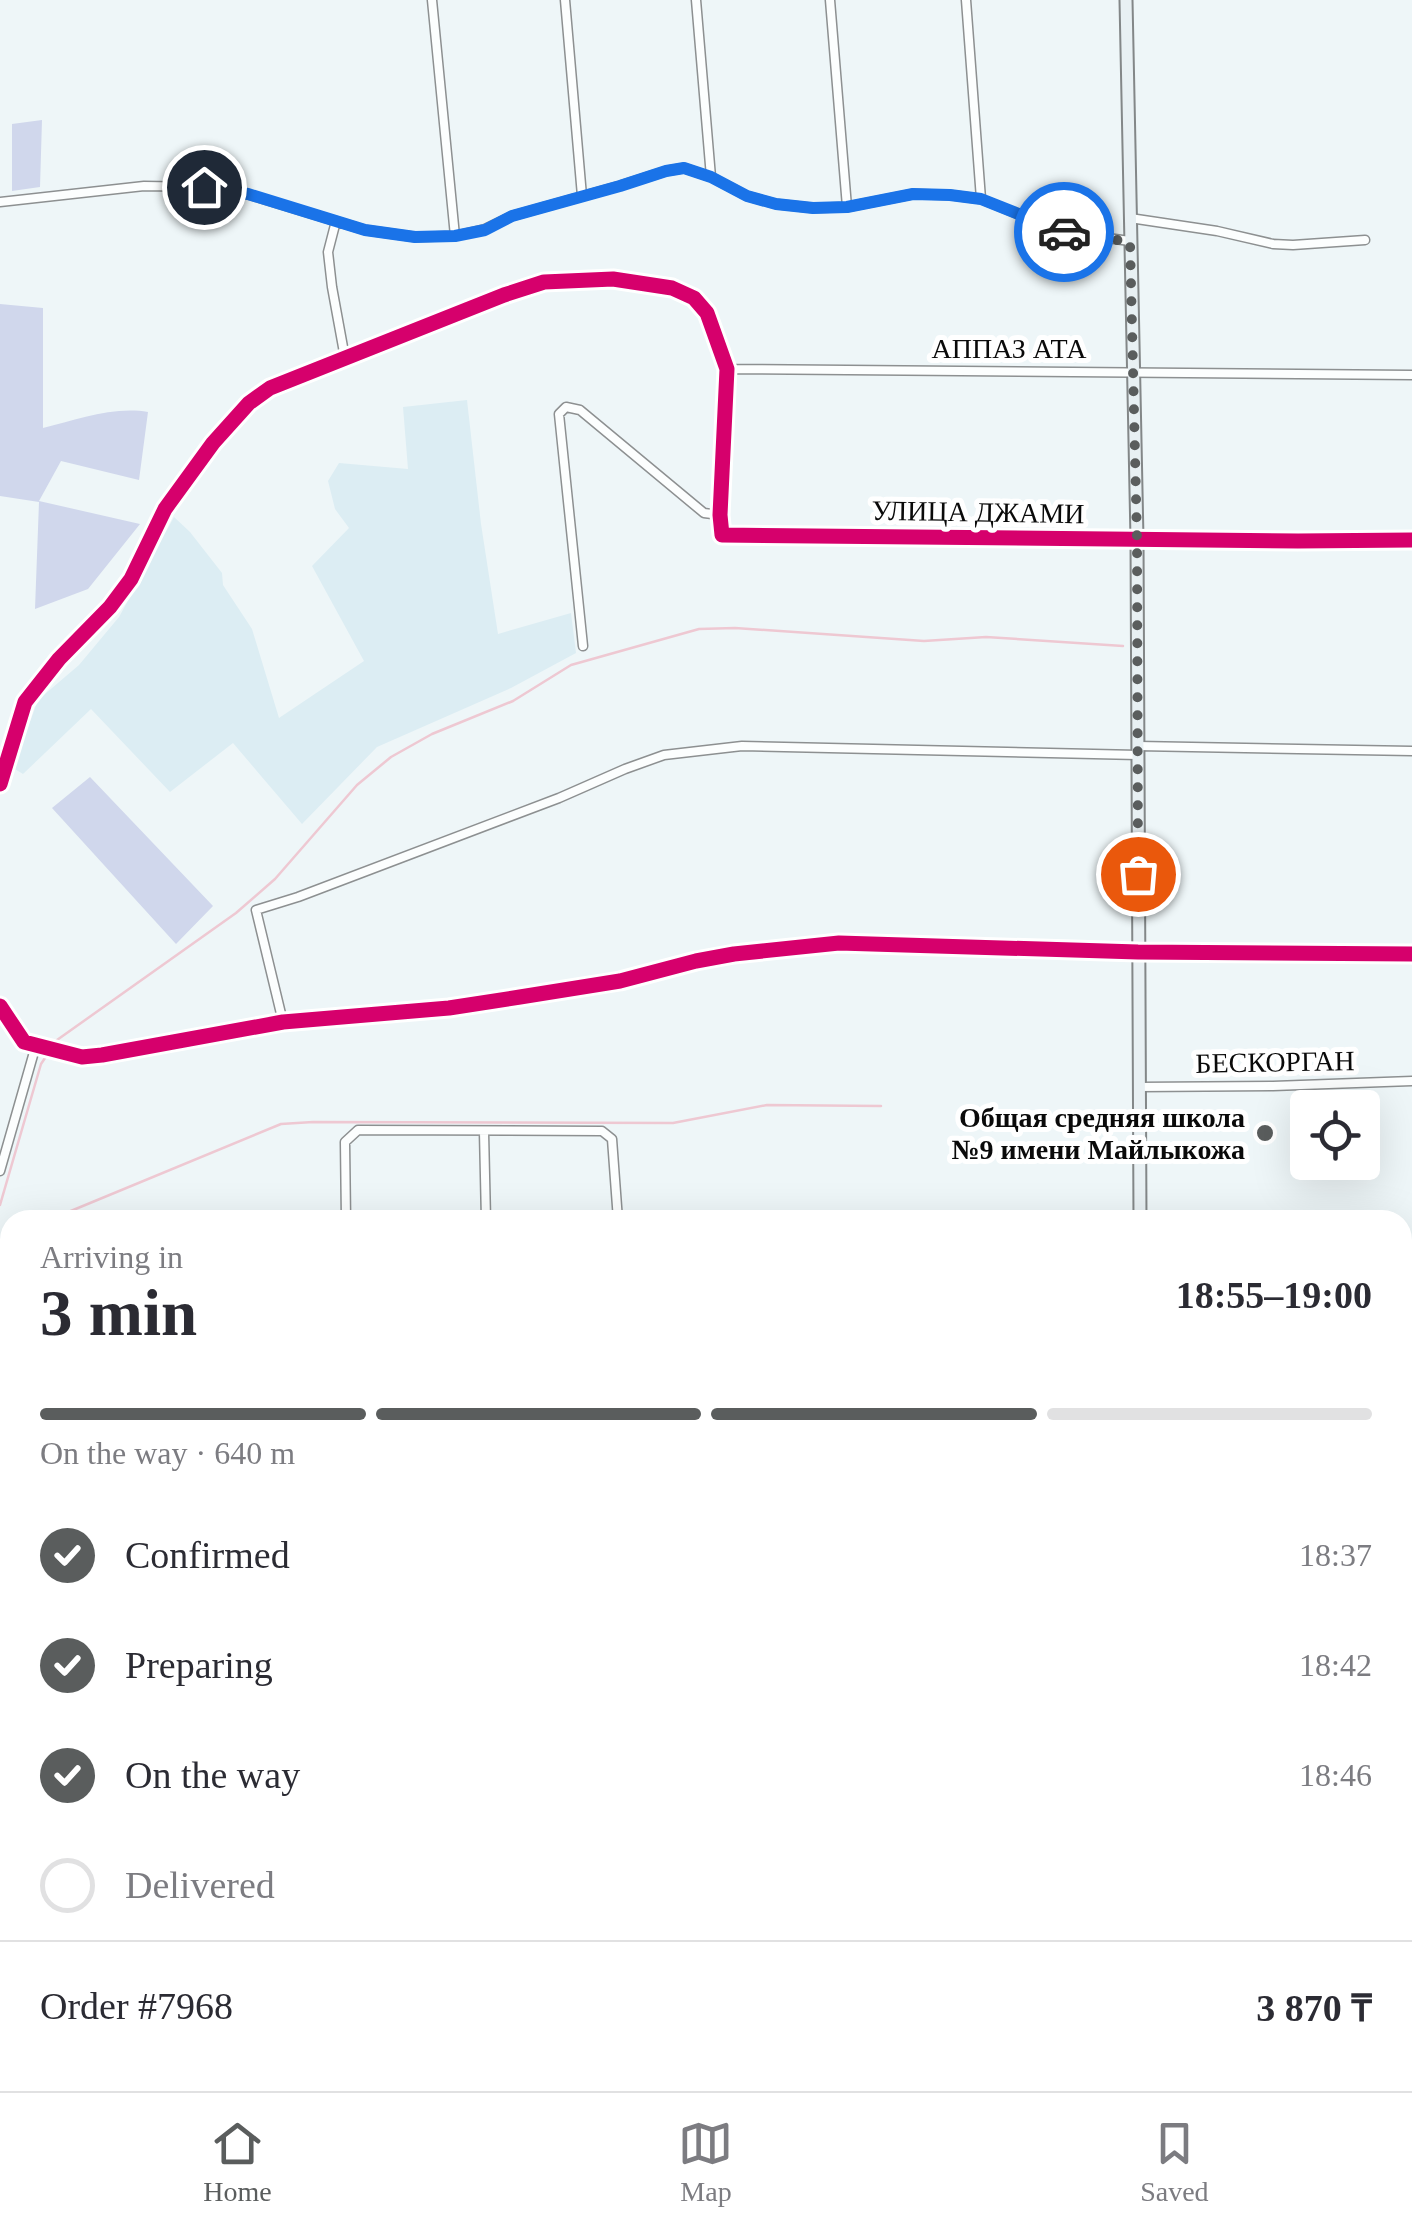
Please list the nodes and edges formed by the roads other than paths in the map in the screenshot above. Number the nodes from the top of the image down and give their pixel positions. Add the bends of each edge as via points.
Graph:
1 (432, 0) edge
2 (565, 0) edge
3 (696, 0) edge
4 (830, 0) edge
5 (966, 0) edge
6 (1126, 0) edge
7 (711, 177) junction
8 (582, 196) junction
9 (981, 199) junction
10 (0, 202) edge
11 (847, 207) junction
12 (1130, 218) junction
13 (336, 221) junction
14 (455, 236) junction
15 (1365, 240) dead end
16 (1130, 242) junction
17 (345, 358) junction
18 (727, 370) junction
19 (1133, 372) junction
20 (1412, 374) edge
21 (720, 515) junction
22 (1137, 539) junction
23 (1412, 540) edge
24 (583, 646) dead end
25 (1138, 751) junction
26 (1412, 751) edge
27 (0, 784) edge
28 (1138, 952) junction
29 (1412, 954) edge
30 (0, 1006) edge
31 (284, 1022) junction
32 (36, 1045) junction
33 (1412, 1082) edge
34 (1139, 1087) junction
35 (484, 1132) junction
36 (0, 1170) edge
37 (346, 1210) edge
38 (486, 1210) edge
39 (617, 1210) edge
40 (1140, 1210) edge

1 - 14 street
2 - 8 street
3 - 7 street
4 - 11 street
5 - 9 street
6 - 12 main road
7 - 8 street via 684,168
7 - 11 street via 776,204
8 - 14 street
9 - 11 street via 913,194
9 - 16 street via 1062,232
10 - 13 street via 144,186 204,187
12 - 15 street via 1293,246
12 - 16 main road
13 - 14 street via 415,237
13 - 17 street via 328,252
16 - 19 main road
17 - 18 street via 544,282 613,279 694,298 707,313
17 - 27 street via 270,388 213,444 165,509 131,579 25,702
18 - 19 street, АППАЗ АТА
18 - 21 street
19 - 20 street, АППАЗ АТА
19 - 22 main road
21 - 22 street, УЛИЦА ДЖАМИ via 722,534
21 - 24 street via 704,513 580,410 566,407 559,414
22 - 23 street, УЛИЦА ДЖАМИ
22 - 25 main road
25 - 26 street
25 - 28 main road
25 - 31 street via 742,746 664,755 256,910
28 - 29 street
28 - 31 street via 790,947 467,1005
28 - 34 main road
30 - 32 street via 24,1042
31 - 32 street via 82,1057
32 - 36 street
33 - 34 street, БЕСКОРГАН
34 - 40 main road
35 - 37 street via 358,1130 345,1142
35 - 38 street
35 - 39 street via 602,1131 612,1139

